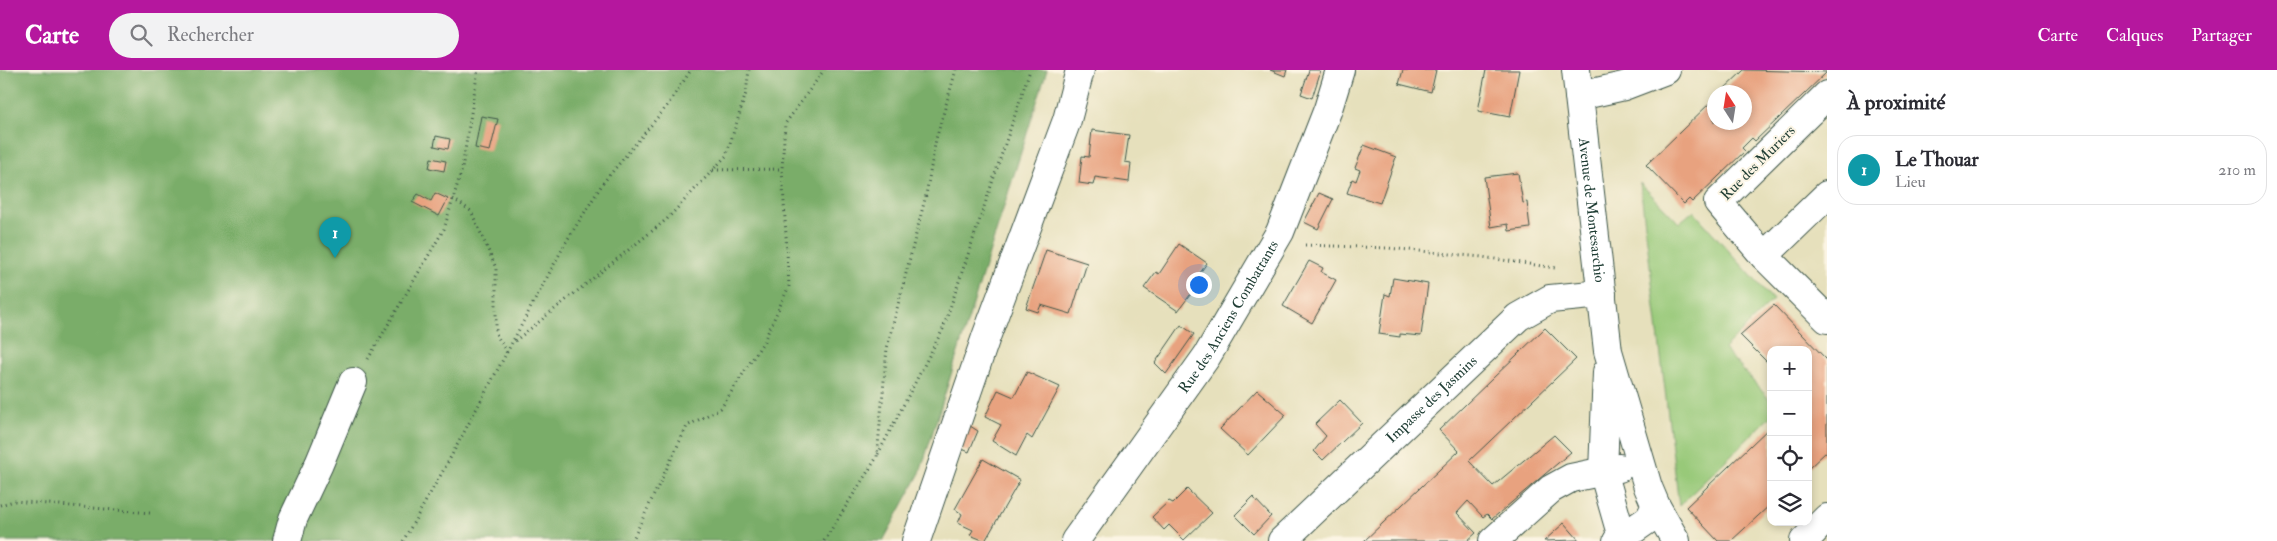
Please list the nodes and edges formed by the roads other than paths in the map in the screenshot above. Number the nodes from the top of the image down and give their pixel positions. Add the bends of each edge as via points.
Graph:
1 (1080, 70) edge
2 (1340, 70) edge
3 (1666, 70) edge
4 (1578, 83) edge
5 (1827, 95) edge
6 (1827, 195) edge
7 (1764, 256) junction
8 (1600, 282) junction
9 (1827, 319) edge
10 (1608, 351) junction
11 (353, 382) road end
12 (1643, 470) junction
13 (1603, 471) junction
14 (1656, 506) junction
15 (1827, 518) edge
16 (1620, 540) edge
17 (287, 541) edge
18 (916, 541) edge
19 (1075, 541) edge
20 (1282, 541) edge
21 (1493, 541) edge
22 (1676, 541) edge
23 (1804, 541) edge

1 - 18 street via 1067,120 986,337
2 - 19 street, Rue des Anciens Combattants via 1280,232 1207,356
3 - 4 street via 1624,86
4 - 8 street, Avenue de Montesarchio
5 - 7 street, Rue des Muriers via 1718,202
6 - 7 street
7 - 9 street, Rue des Muriers
8 - 10 street, Avenue de Montesarchio
8 - 20 street, Impasse des Jasmins via 1550,299 1518,318
10 - 12 street, Avenue de Montesarchio
10 - 13 street, Avenue de Montesarchio
11 - 17 street via 293,519
12 - 13 street via 1629,466
12 - 14 street, Avenue de Montesarchio
13 - 16 street, Avenue de Montesarchio
13 - 21 street via 1571,478 1551,489
14 - 16 street via 1649,519
14 - 22 street, Avenue de Montesarchio
15 - 23 street

